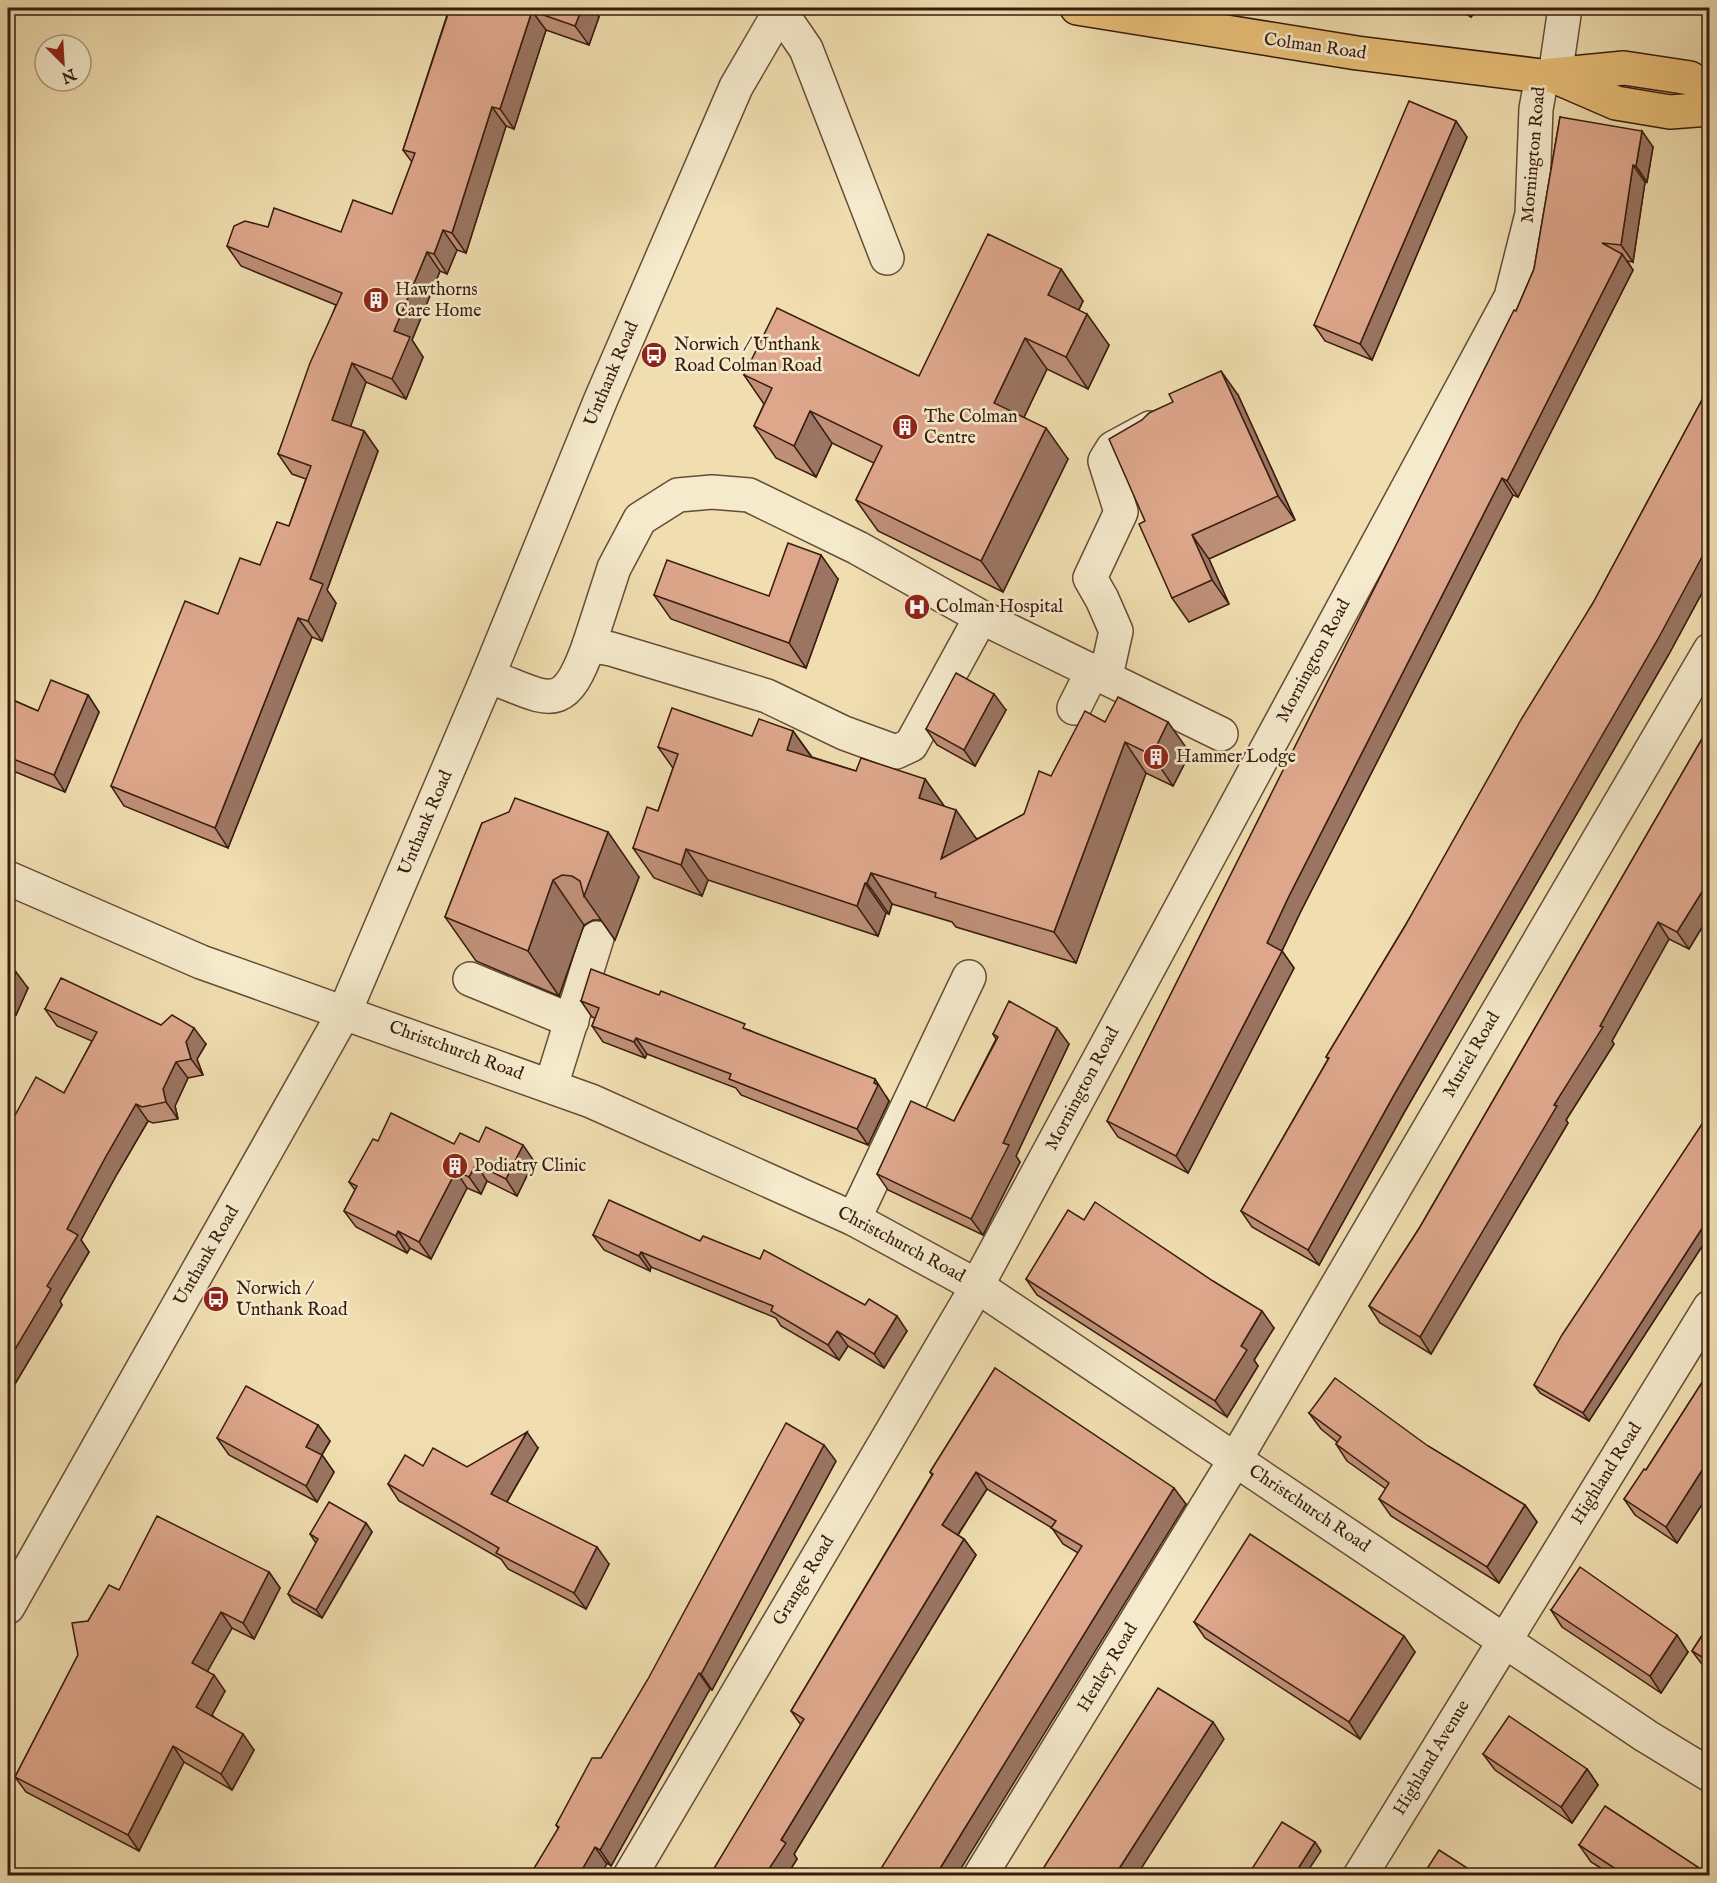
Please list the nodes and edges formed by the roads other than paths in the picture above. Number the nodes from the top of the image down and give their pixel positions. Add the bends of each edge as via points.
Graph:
1 (1077, 8) edge
2 (1565, 8) edge
3 (781, 9) edge
4 (1548, 76) junction
5 (1710, 91) edge
6 (1710, 109) edge
7 (886, 258) dead end
8 (1150, 428) edge
9 (981, 617) junction
10 (589, 645) junction
11 (1710, 651) edge
12 (1099, 673) junction
13 (488, 676) junction
14 (1074, 708) dead end
15 (1221, 734) dead end
16 (8, 878) edge
17 (597, 938) dead end
18 (969, 977) dead end
19 (470, 979) dead end
20 (345, 1011) junction
21 (572, 1021) junction
22 (551, 1086) junction
23 (854, 1219) junction
24 (977, 1286) junction
25 (1710, 1307) edge
26 (1235, 1460) junction
27 (8, 1607) edge
28 (1504, 1641) junction
29 (1710, 1775) edge
30 (630, 1875) edge
31 (980, 1875) edge
32 (1360, 1875) edge

1 - 4 highway, Colman Road via 1357,54
2 - 4 street, Mornington Road
3 - 7 street via 806,49
3 - 13 street, Unthank Road via 736,87 601,399
4 - 5 highway, Colman Road via 1624,68 1690,78
4 - 6 highway, Colman Road via 1616,103 1670,112
4 - 24 street, Mornington Road via 1536,109 1532,214 1511,297
8 - 12 street via 1113,448 1105,461 1121,512 1090,578 1116,631
9 - 10 street via 911,745 896,752 844,733 767,696
9 - 10 street via 858,548 749,495 712,492 678,495 640,519 614,568
9 - 12 street
10 - 13 street via 578,676 562,693 546,698
11 - 26 street, Muriel Road
12 - 14 street
12 - 15 street
13 - 20 street, Unthank Road
16 - 20 street, Christchurch Road via 201,962
17 - 21 street
18 - 23 street
19 - 21 street
20 - 22 street, Christchurch Road
20 - 27 street, Unthank Road
21 - 22 street
22 - 23 street, Christchurch Road
23 - 24 street, Christchurch Road
24 - 26 street, Christchurch Road
24 - 30 street, Grange Road
25 - 28 street, Highland Road
26 - 28 street, Christchurch Road
26 - 31 street, Henley Road
28 - 29 street, Christchurch Road
28 - 32 street, Highland Avenue

